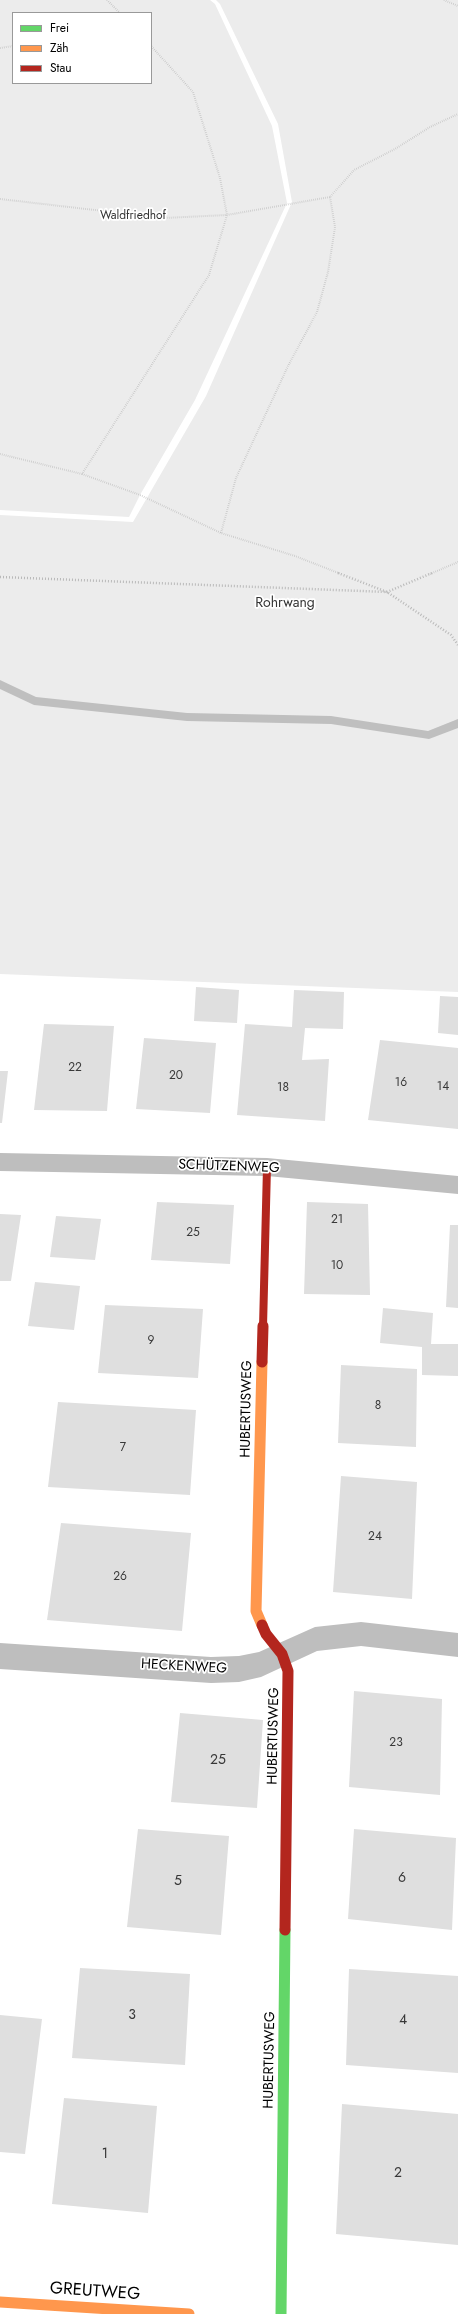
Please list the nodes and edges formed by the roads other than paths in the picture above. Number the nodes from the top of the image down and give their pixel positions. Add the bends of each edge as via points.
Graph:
1 (0, 1162) edge
2 (267, 1167) junction
3 (458, 1184) edge
4 (458, 1645) edge
5 (282, 1654) junction
6 (0, 1656) edge
7 (0, 2302) edge
8 (188, 2314) edge
9 (281, 2314) edge

1 - 2 street, SCHÜTZENWEG
2 - 3 street, SCHÜTZENWEG
2 - 5 street, HUBERTUSWEG via 256,1611 266,1634
4 - 5 street, HECKENWEG via 361,1634 315,1638
5 - 6 street, HECKENWEG via 261,1664 239,1669 211,1670
5 - 9 street, HUBERTUSWEG via 288,1679
7 - 8 street, GREUTWEG

